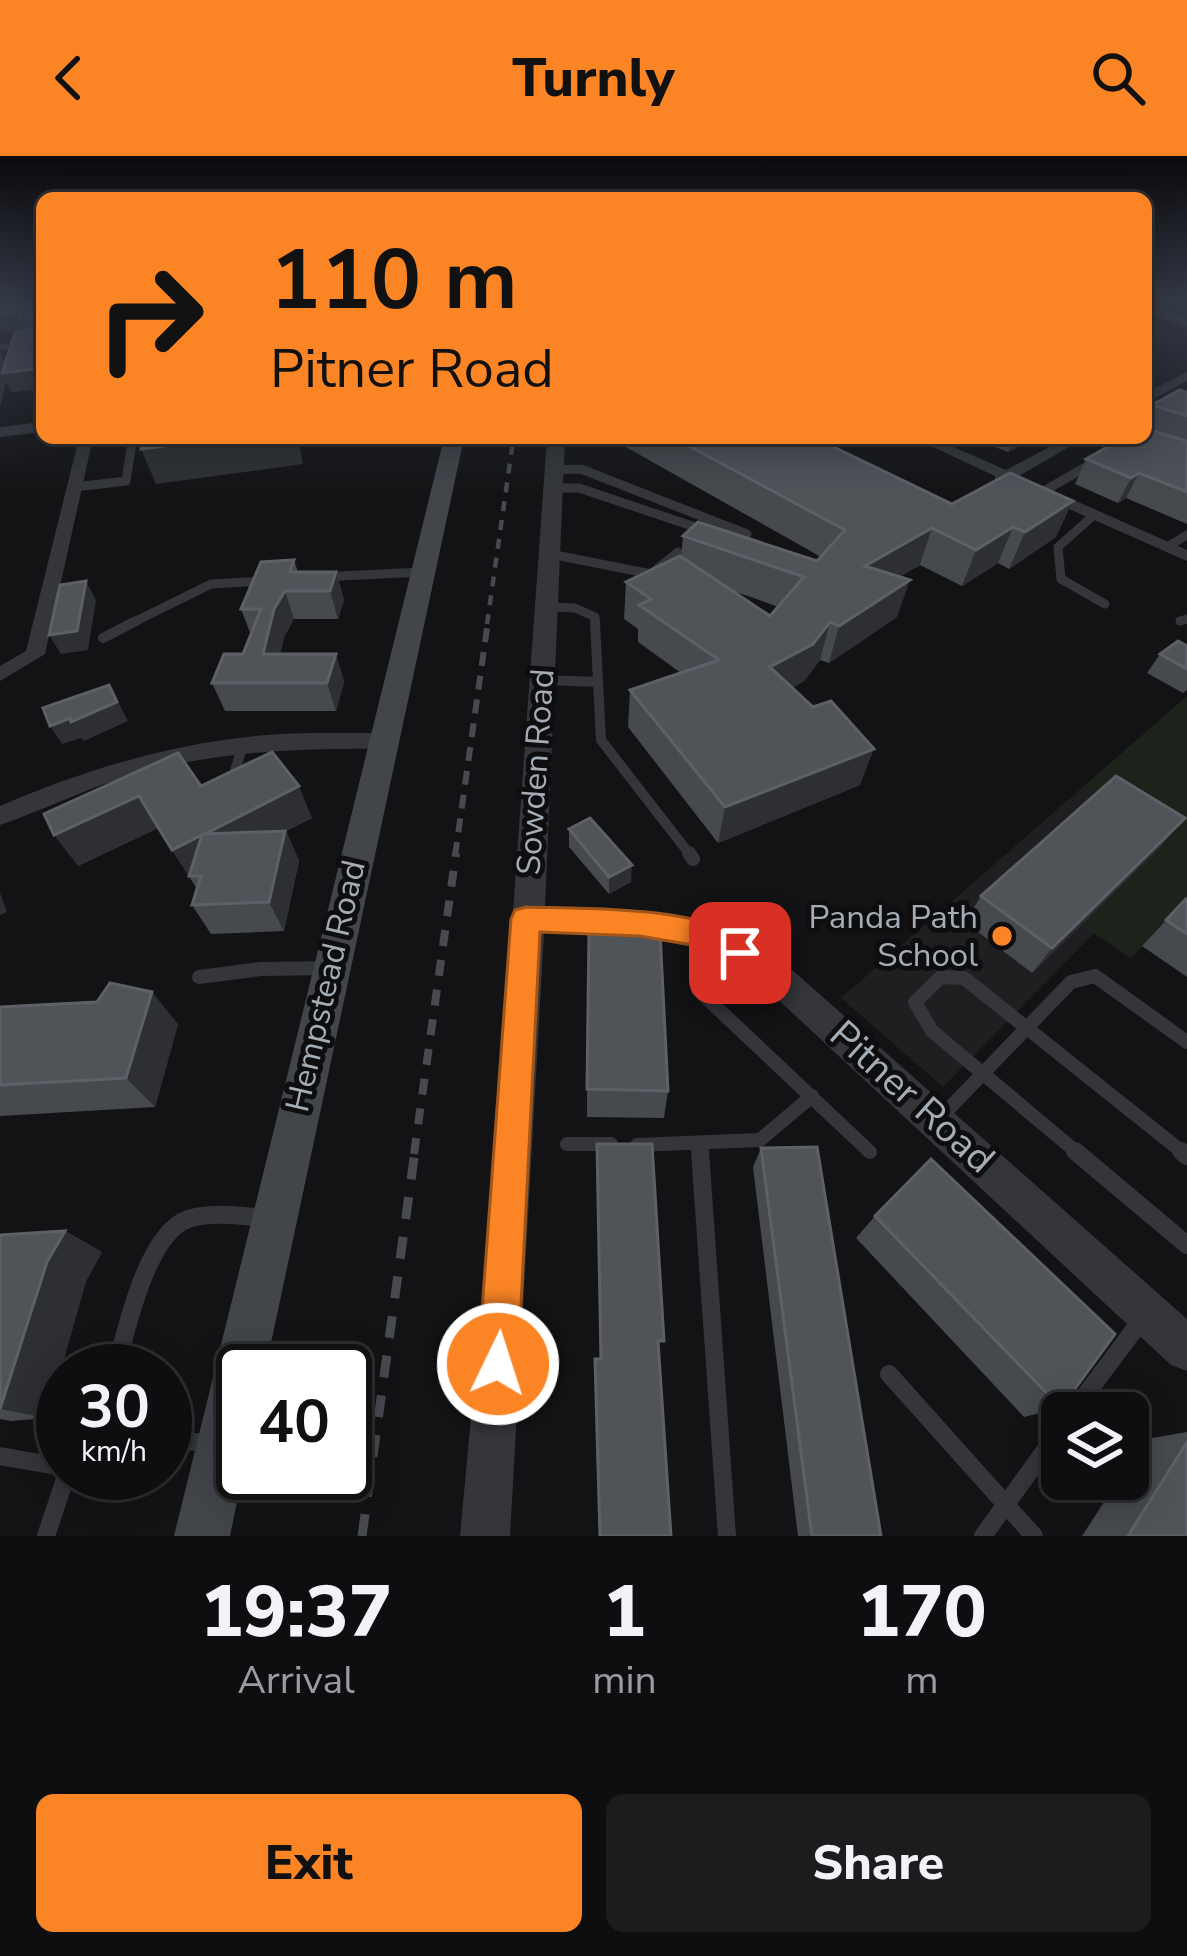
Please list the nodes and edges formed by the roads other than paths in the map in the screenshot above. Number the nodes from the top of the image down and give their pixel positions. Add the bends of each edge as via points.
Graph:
1 (1187, 376) edge
2 (1155, 396) edge
3 (36, 428) edge
4 (0, 432) edge
5 (85, 444) edge
6 (132, 444) edge
7 (453, 444) edge
8 (556, 444) edge
9 (934, 444) edge
10 (1066, 444) edge
11 (1110, 453) edge
12 (1006, 476) junction
13 (554, 479) junction
14 (74, 487) junction
15 (986, 488) edge
16 (1042, 492) junction
17 (1094, 515) junction
18 (1187, 535) edge
19 (1167, 547) junction
20 (679, 552) edge
21 (550, 554) junction
22 (1187, 556) edge
23 (422, 572) junction
24 (300, 578) edge
25 (278, 580) edge
26 (1105, 604) dead end
27 (547, 607) junction
28 (103, 638) dead end
29 (0, 675) edge
30 (542, 680) junction
31 (598, 682) junction
32 (381, 741) junction
33 (243, 745) junction
34 (229, 800) edge
35 (0, 816) edge
36 (693, 859) dead end
37 (526, 919) junction
38 (330, 968) junction
39 (199, 977) dead end
40 (698, 990) dead end
41 (1027, 1028) junction
42 (1187, 1042) edge
43 (982, 1074) junction
44 (812, 1096) junction
45 (938, 1120) junction
46 (567, 1144) dead end
47 (700, 1145) junction
48 (870, 1152) dead end
49 (1187, 1156) edge
50 (274, 1216) junction
51 (1187, 1245) edge
52 (1148, 1312) junction
53 (124, 1344) edge
54 (245, 1344) edge
55 (1187, 1349) edge
56 (890, 1374) dead end
57 (1088, 1392) edge
58 (0, 1456) edge
59 (1041, 1456) edge
60 (36, 1464) edge
61 (216, 1475) edge
62 (56, 1500) edge
63 (1006, 1503) junction
64 (46, 1536) edge
65 (202, 1536) edge
66 (484, 1536) edge
67 (727, 1536) edge
68 (982, 1536) edge
69 (1034, 1536) edge

1 - 2 street
3 - 4 street
5 - 14 street
6 - 14 lane via 126,481
7 - 23 main road, Hempstead Road
8 - 13 street, Sowden Road
9 - 12 street
10 - 12 street
11 - 16 lane
12 - 15 street
12 - 16 street
13 - 13 lane via 736,541 748,534 581,469
13 - 21 street, Sowden Road
14 - 29 street via 35,654
16 - 17 street
17 - 19 street
17 - 26 lane via 1058,547 1061,579
18 - 19 lane
19 - 22 street
20 - 21 lane via 651,574
21 - 27 street, Sowden Road
23 - 24 lane
23 - 32 main road, Hempstead Road
25 - 28 lane via 211,584
27 - 30 street, Sowden Road
27 - 31 lane via 595,617
30 - 31 lane
30 - 37 street, Sowden Road
31 - 36 lane via 601,740
32 - 33 street
32 - 38 main road, Hempstead Road
33 - 34 lane
33 - 35 street via 182,753
37 - 45 street, Pitner Road via 710,936 769,970
37 - 66 street, Sowden Road
38 - 39 lane
38 - 50 main road, Hempstead Road
40 - 44 lane
41 - 42 lane via 1071,982 1095,976
41 - 43 lane
41 - 43 lane via 964,978 941,977 915,1002 932,1031
41 - 49 lane
43 - 45 lane
43 - 51 lane
44 - 47 lane via 760,1140
44 - 48 lane
45 - 52 street, Pitner Road
46 - 47 lane
47 - 67 lane
50 - 53 lane via 185,1220 168,1233 150,1261
50 - 54 main road, Hempstead Road
52 - 55 street, Pitner Road
52 - 57 lane
56 - 63 lane
58 - 60 lane
59 - 63 lane
61 - 65 main road, Hempstead Road
62 - 64 lane
63 - 68 lane
63 - 69 lane

